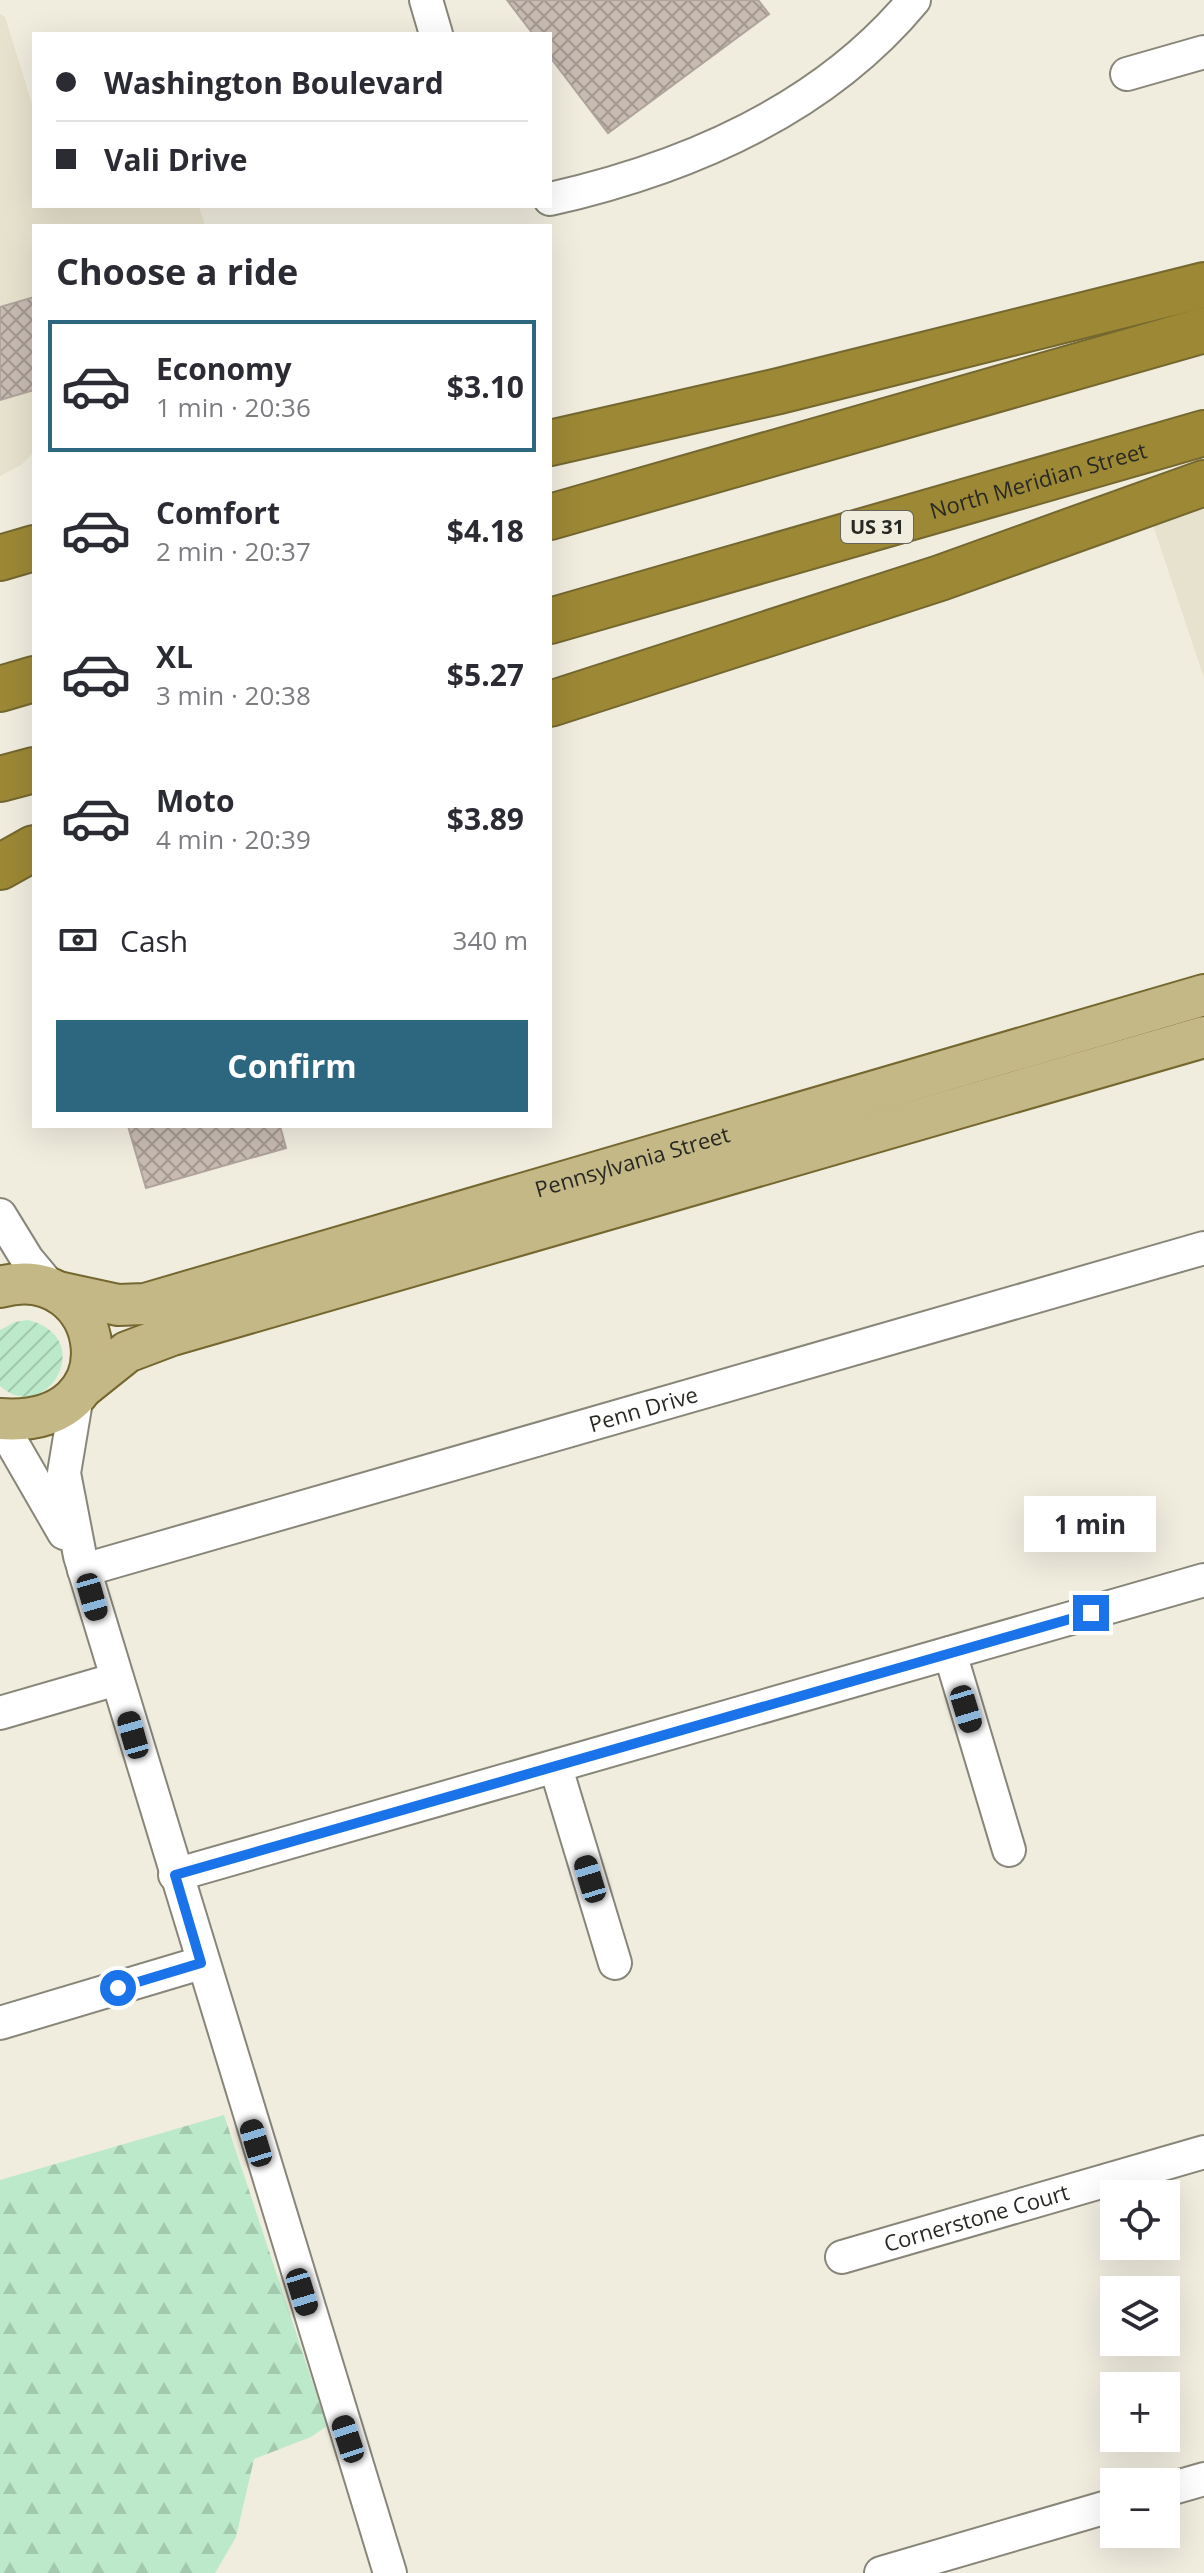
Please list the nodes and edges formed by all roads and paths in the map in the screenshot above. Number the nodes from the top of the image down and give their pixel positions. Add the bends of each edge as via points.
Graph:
1 (426, 0) edge
2 (914, 0) edge
3 (435, 32) edge
4 (1204, 52) edge
5 (1127, 74) dead end
6 (552, 198) edge
7 (1204, 285) edge
8 (1204, 330) edge
9 (1204, 433) edge
10 (552, 443) edge
11 (1204, 483) edge
12 (552, 516) edge
13 (32, 549) edge
14 (0, 558) edge
15 (552, 620) edge
16 (32, 650) edge
17 (0, 658) edge
18 (32, 680) edge
19 (0, 689) edge
20 (552, 703) edge
21 (32, 771) edge
22 (0, 779) edge
23 (32, 849) edge
24 (0, 867) edge
25 (1204, 995) edge
26 (1204, 1037) edge
27 (0, 1215) edge
28 (1204, 1248) edge
29 (0, 1287) edge
30 (55, 1291) junction
31 (80, 1391) junction
32 (0, 1420) edge
33 (82, 1563) junction
34 (1204, 1580) edge
35 (950, 1653) junction
36 (117, 1679) junction
37 (0, 1713) edge
38 (556, 1768) junction
39 (1009, 1850) dead end
40 (175, 1875) junction
41 (201, 1963) junction
42 (615, 1963) dead end
43 (0, 2023) edge
44 (1204, 2152) edge
45 (842, 2257) dead end
46 (1204, 2479) edge
47 (1180, 2486) edge
48 (1100, 2509) edge
49 (390, 2573) edge
50 (881, 2573) edge

1 - 3 street
2 - 6 street via 840,72 764,123 675,164
4 - 5 street
7 - 10 highway
8 - 12 highway
9 - 15 highway, North Meridian Street / US 31
11 - 20 highway via 940,578
13 - 14 highway
16 - 17 highway
18 - 19 highway
21 - 22 highway
23 - 24 highway
25 - 30 main road, Pennsylvania Street via 145,1304 118,1305
26 - 31 main road, Pennsylvania Street via 163,1338 118,1358
27 - 30 street
28 - 33 street, Penn Drive
29 - 30 main road, Pennsylvania Street via 22,1283
30 - 31 main road via 76,1308 88,1330 92,1356
31 - 32 main road, Pennsylvania Street via 46,1417
31 - 33 street via 64,1473
32 - 33 street
33 - 36 street
34 - 35 street
35 - 38 street
35 - 39 street
36 - 37 street
36 - 40 street
38 - 40 street
38 - 42 street
40 - 41 street
41 - 43 street
41 - 49 street
44 - 45 street, Cornerstone Court
46 - 47 street
48 - 50 street

